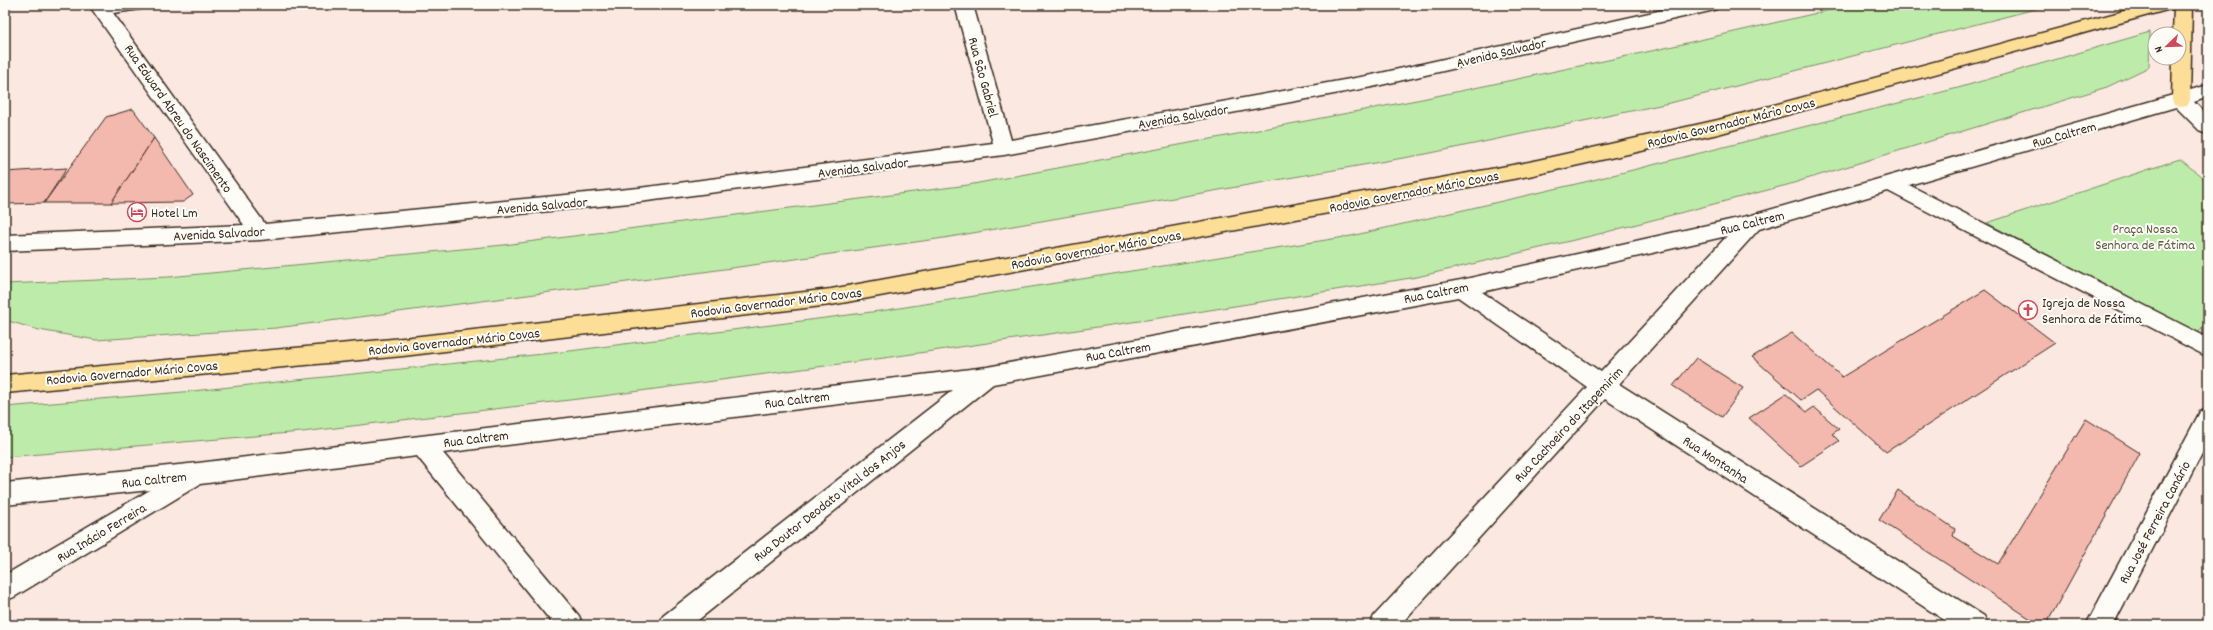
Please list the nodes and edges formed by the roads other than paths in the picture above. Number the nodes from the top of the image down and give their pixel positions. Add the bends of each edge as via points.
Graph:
1 (135, 5) edge
2 (964, 5) edge
3 (2167, 5) edge
4 (2183, 5) edge
5 (1704, 6) edge
6 (100, 7) edge
7 (2208, 91) edge
8 (2181, 100) junction
9 (2208, 127) edge
10 (1004, 148) junction
11 (1891, 184) junction
12 (1752, 223) junction
13 (260, 232) junction
14 (5, 243) edge
15 (1461, 288) junction
16 (2208, 348) edge
17 (987, 376) junction
18 (5, 384) edge
19 (1603, 386) junction
20 (2208, 419) edge
21 (422, 444) junction
22 (198, 474) junction
23 (5, 494) edge
24 (5, 589) edge
25 (570, 625) edge
26 (672, 625) edge
27 (1383, 625) edge
28 (1975, 625) edge
29 (2099, 625) edge

1 - 6 street
2 - 10 street, Rua São Gabriel
3 - 18 highway, Rodovia Governador Mário Covas via 1718,127 1537,168 831,297 403,347
4 - 8 highway
5 - 10 street, Avenida Salvador via 1372,81
6 - 13 street, Rua Edward Abreu do Nascimento
7 - 8 street, Rua Caltrem
8 - 9 street
8 - 11 street, Rua Caltrem
10 - 13 street, Avenida Salvador via 639,195
11 - 12 street, Rua Caltrem
11 - 16 street
12 - 15 street, Rua Caltrem
12 - 19 street, Rua Cachoeiro do Itapemirim
13 - 14 street, Avenida Salvador
15 - 17 street, Rua Caltrem
15 - 19 street, Rua Montanha
17 - 21 street, Rua Caltrem
17 - 26 street, Rua Doutor Deodato Vital dos Anjos
19 - 27 street, Rua Cachoeiro do Itapemirim
19 - 28 street, Rua Montanha
20 - 29 street, Rua José Ferreira Canário
21 - 22 street, Rua Caltrem
21 - 25 street
22 - 23 street, Rua Caltrem
22 - 24 street, Rua Inácio Ferreira

